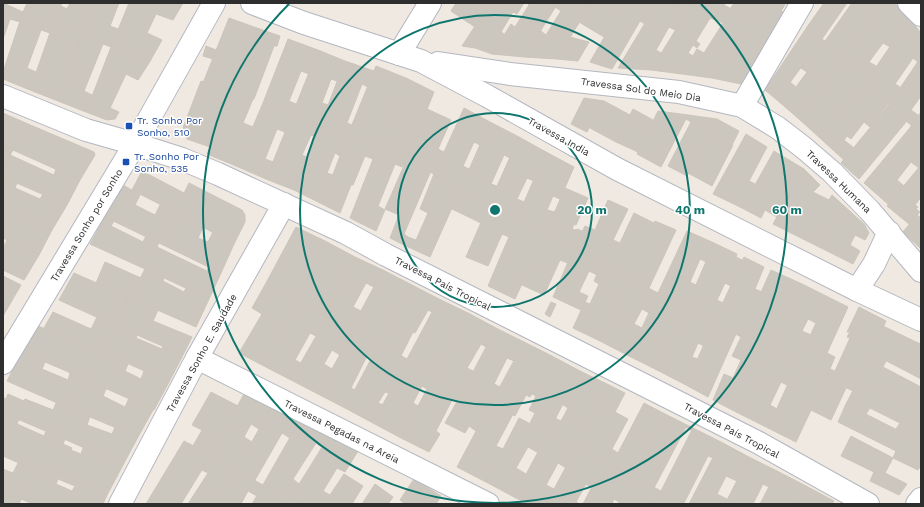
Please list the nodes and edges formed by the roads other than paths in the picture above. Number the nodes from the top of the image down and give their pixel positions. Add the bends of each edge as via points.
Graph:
1 (214, 3) edge
2 (252, 3) edge
3 (430, 3) edge
4 (802, 3) edge
5 (909, 3) edge
6 (921, 15) edge
7 (399, 54) junction
8 (421, 61) junction
9 (3, 96) edge
10 (742, 106) junction
11 (135, 144) junction
12 (284, 204) junction
13 (889, 232) junction
14 (921, 271) edge
15 (857, 290) junction
16 (921, 320) edge
17 (197, 358) junction
18 (3, 363) edge
19 (921, 499) edge
20 (123, 503) edge
21 (488, 504) edge
22 (868, 504) edge
23 (917, 504) edge

1 - 11 street, Travessa Sonho por Sonho
2 - 7 street, Travessa India
3 - 7 street
4 - 10 street
5 - 6 street
7 - 8 street, Travessa India
8 - 10 street, Travessa Sol do Meio Dia via 510,74 679,92
8 - 15 street, Travessa India via 616,169
9 - 11 street, Travessa País Tropical via 86,130
10 - 13 street, Travessa Humana via 804,148 832,172
11 - 12 street, Travessa País Tropical via 182,159
11 - 18 street, Travessa Sonho por Sonho
12 - 17 street, Travessa Sonho E. Saudade
12 - 22 street, Travessa País Tropical via 759,443
13 - 14 street, Travessa Humana
13 - 15 street via 874,264
15 - 16 street, Travessa India
17 - 20 street, Travessa Sonho E. Saudade
17 - 21 street, Travessa Pegadas na Areia
19 - 23 street

